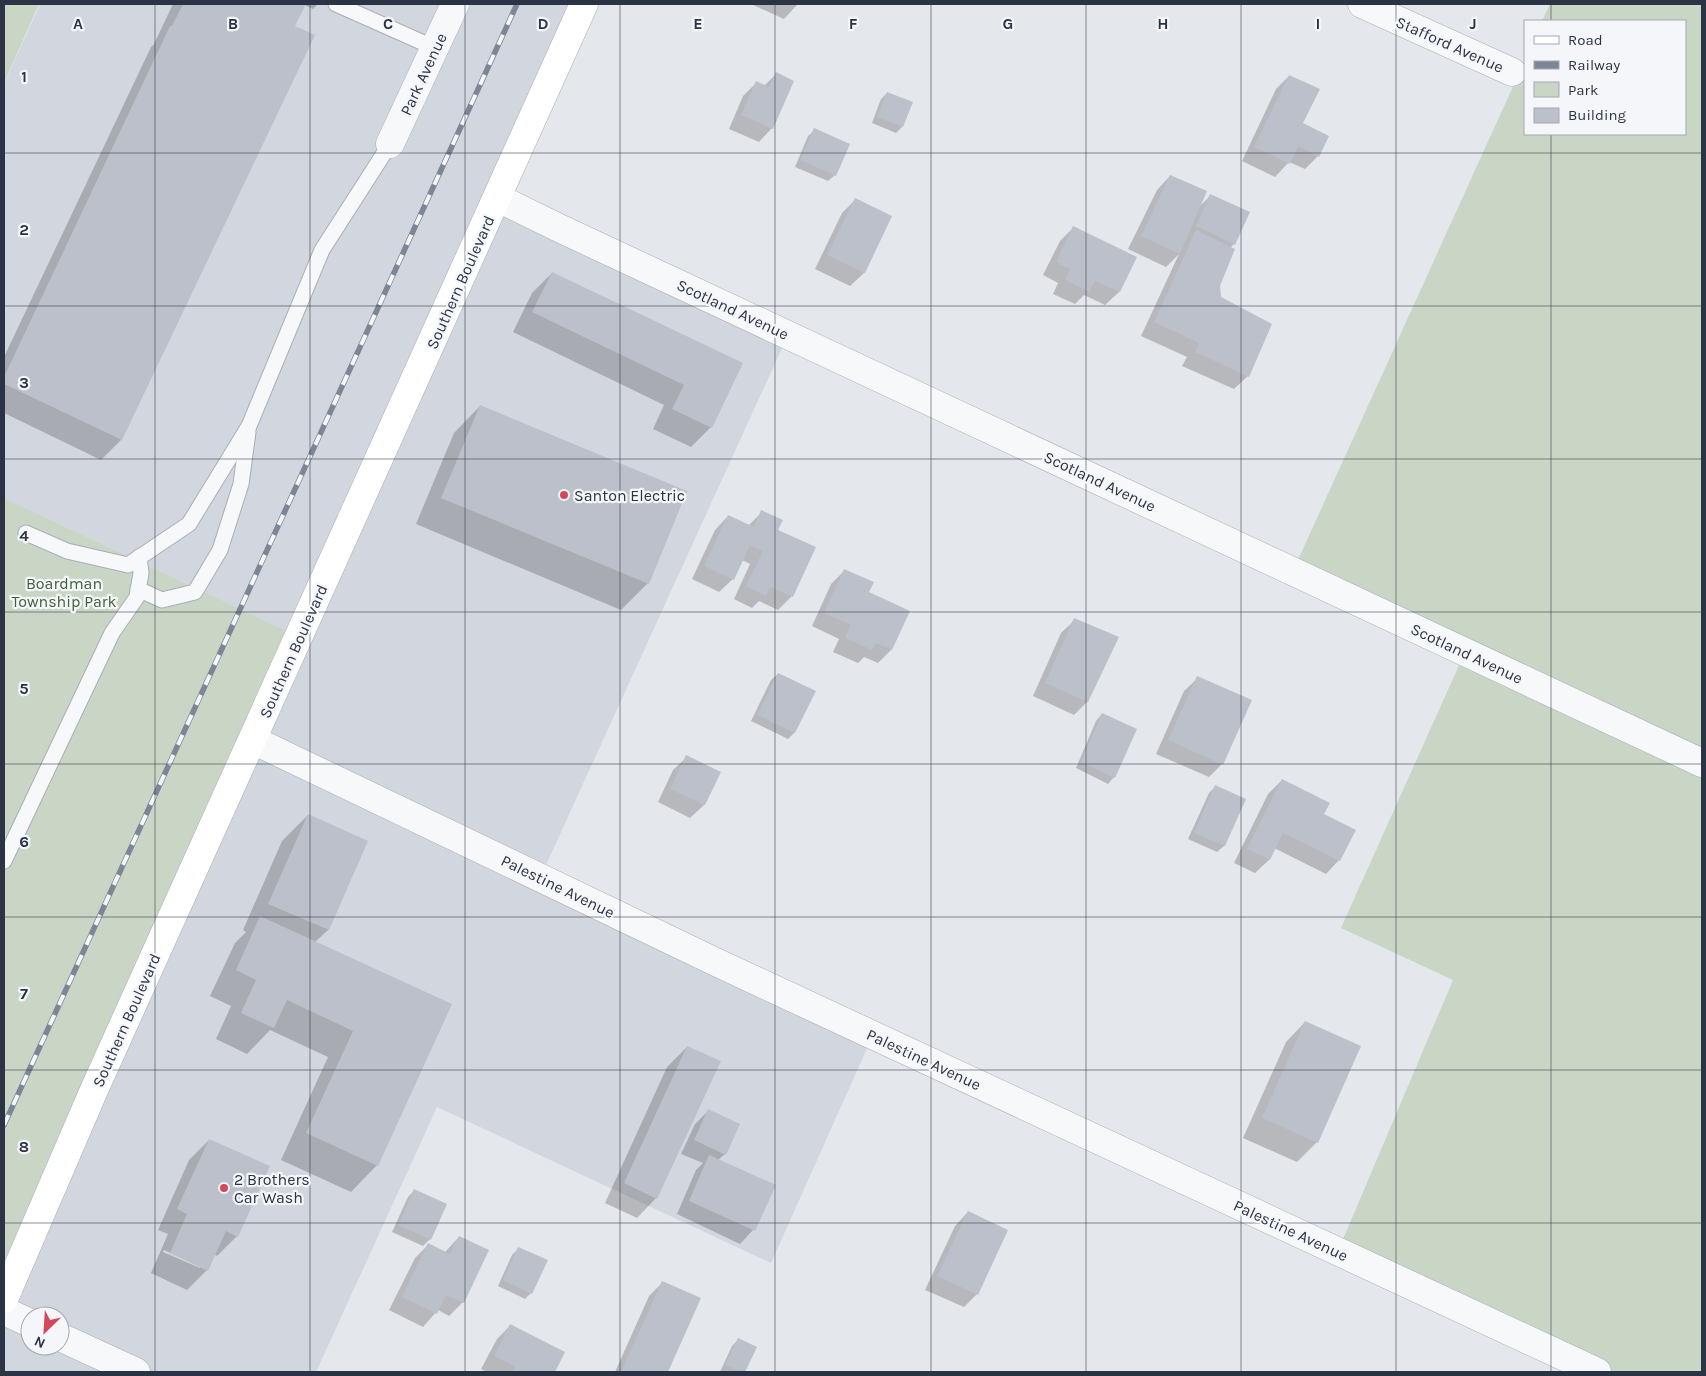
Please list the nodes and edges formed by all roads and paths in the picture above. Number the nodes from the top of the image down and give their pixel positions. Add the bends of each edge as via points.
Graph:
1 (336, 4) edge
2 (455, 4) edge
3 (584, 4) edge
4 (1362, 4) edge
5 (435, 48) junction
6 (1512, 72) dead end
7 (390, 144) joint
8 (498, 198) junction
9 (249, 426) junction
10 (26, 533) dead end
11 (139, 557) junction
12 (138, 589) junction
13 (253, 740) junction
14 (1702, 763) edge
15 (4, 861) edge
16 (4, 1299) edge
17 (4, 1311) edge
18 (20, 1318) edge
19 (70, 1342) edge
20 (136, 1372) edge
21 (1598, 1372) edge

1 - 5 lane
2 - 5 street, Park Avenue
3 - 8 street, Southern Boulevard
4 - 6 street, Stafford Avenue
5 - 7 street, Park Avenue
7 - 9 lane via 322,250
8 - 13 street, Southern Boulevard
8 - 14 street, Scotland Avenue
9 - 11 lane via 189,524
9 - 12 lane via 241,484 220,550 195,592 162,600
10 - 11 lane via 67,551 128,566
11 - 12 lane
12 - 15 lane via 137,597 112,633
13 - 16 street, Southern Boulevard via 94,1090
13 - 21 street, Palestine Avenue via 738,972
17 - 18 street
19 - 20 street

